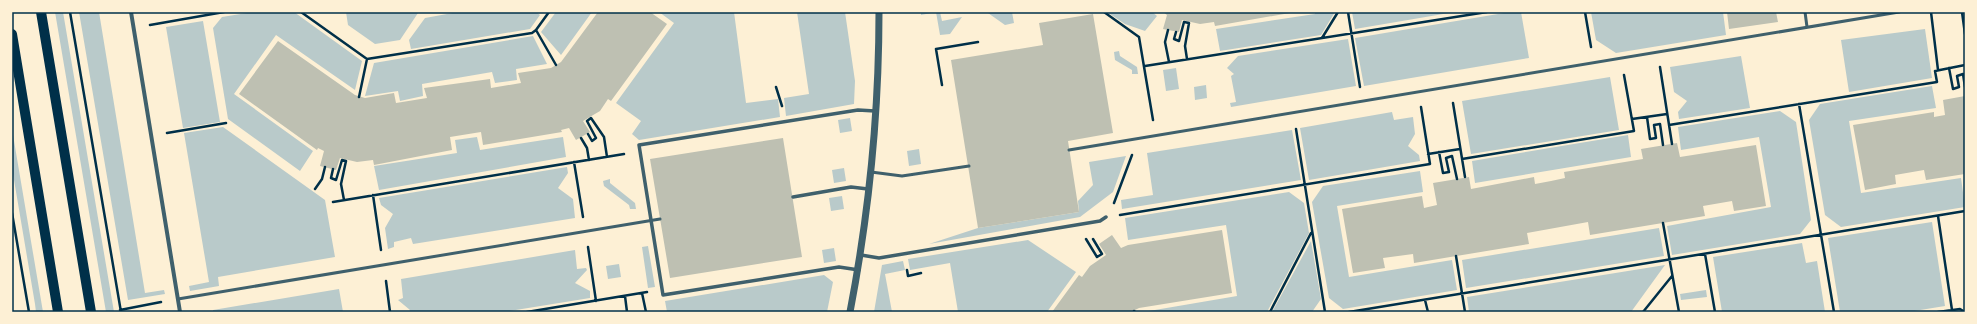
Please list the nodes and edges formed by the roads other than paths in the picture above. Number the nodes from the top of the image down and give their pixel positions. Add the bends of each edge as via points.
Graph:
1 (41, 12) edge
2 (131, 12) edge
3 (878, 12) edge
4 (1805, 12) edge
5 (1899, 12) edge
6 (1808, 27) junction
7 (12, 34) edge
8 (876, 111) junction
9 (1069, 150) dead end
10 (968, 166) dead end
11 (871, 172) junction
12 (869, 190) junction
13 (793, 197) dead end
14 (1106, 217) road end
15 (660, 219) dead end
16 (651, 220) junction
17 (861, 255) junction
18 (858, 270) junction
19 (178, 299) junction
20 (58, 312) edge
21 (92, 312) edge
22 (180, 312) edge
23 (850, 312) edge

1 - 21 main road
2 - 19 street
3 - 8 street via 879,77
4 - 6 lane
5 - 6 lane
6 - 9 lane
7 - 20 main road
8 - 11 street
8 - 16 street via 858,110 639,145
10 - 11 lane via 902,176
11 - 12 street
12 - 13 street via 851,187
12 - 17 street
14 - 17 street via 1100,221 880,258
15 - 16 lane
16 - 18 street via 663,295 839,267
16 - 19 lane
17 - 18 street
18 - 23 street
19 - 22 street

